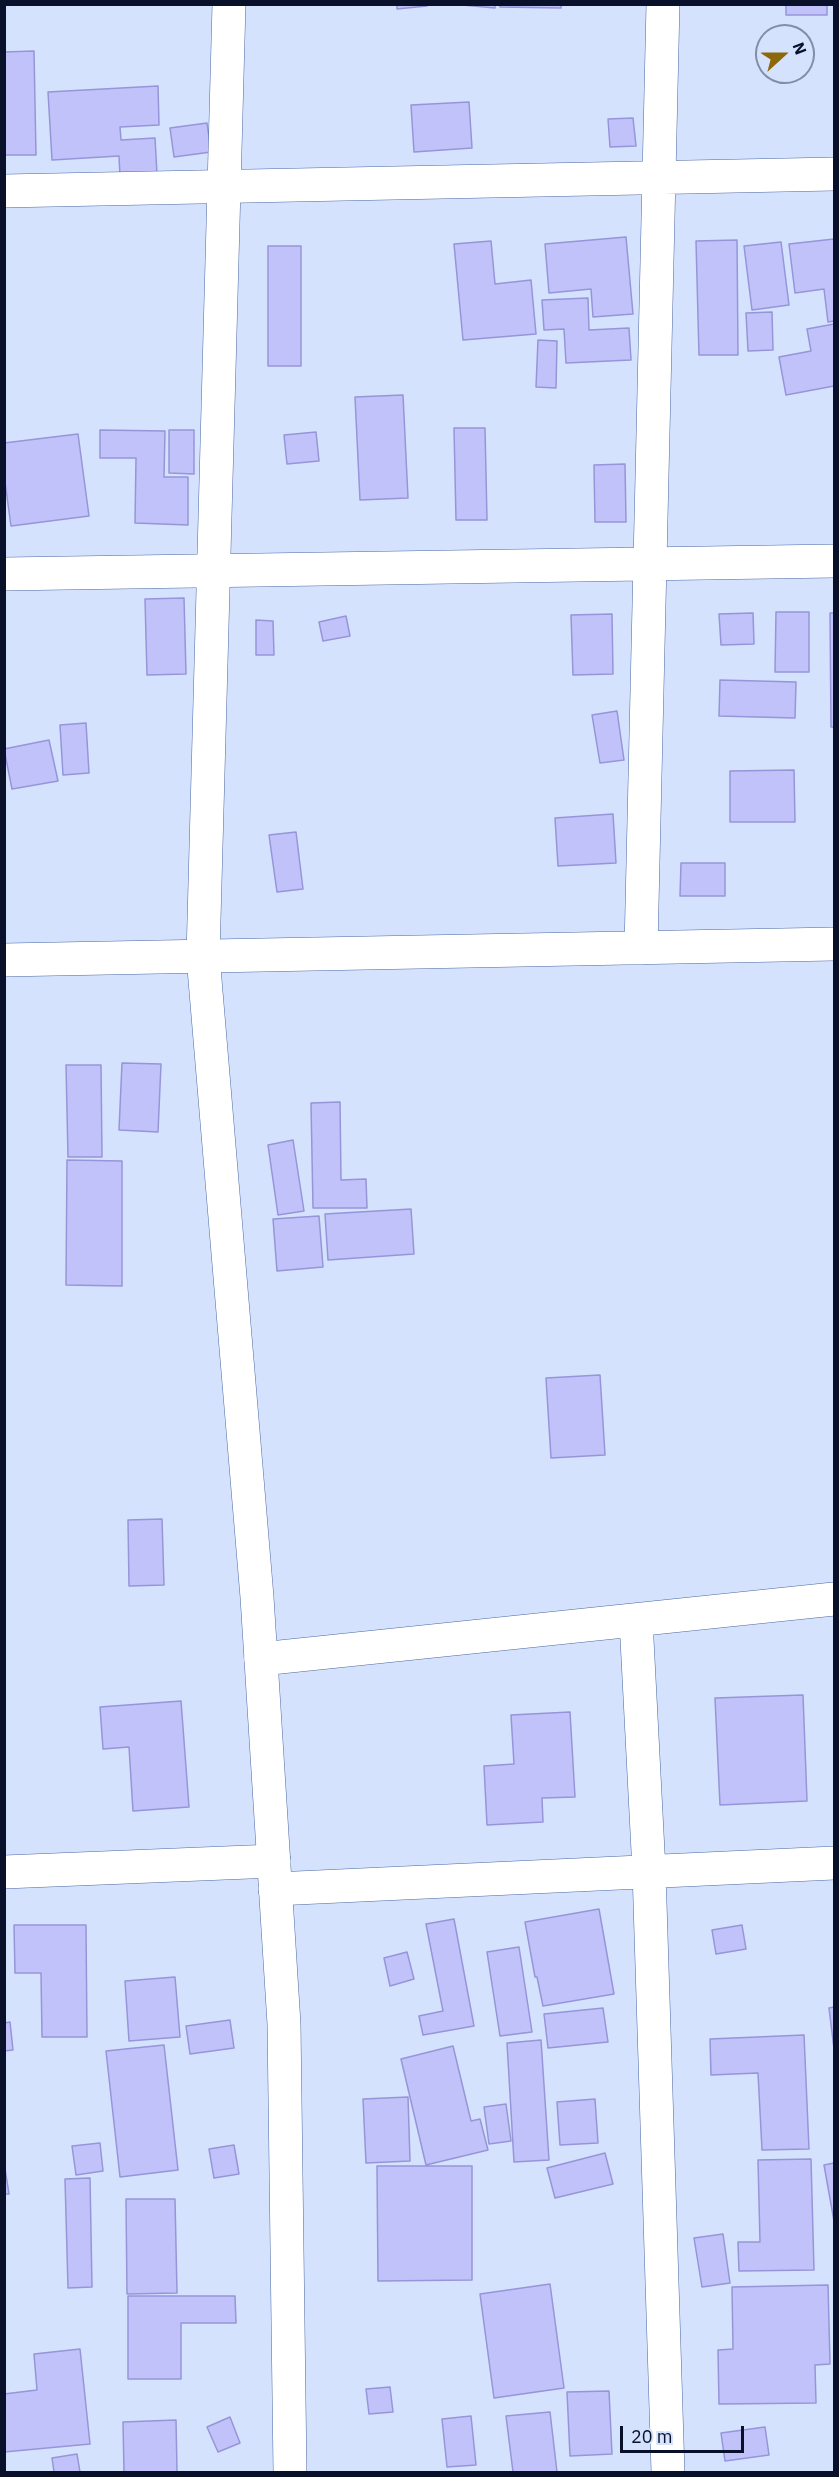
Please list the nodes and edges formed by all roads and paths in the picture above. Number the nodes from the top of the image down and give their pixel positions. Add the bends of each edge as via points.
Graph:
1 (229, 4) edge
2 (663, 4) edge
3 (834, 174) edge
4 (659, 178) junction
5 (225, 187) junction
6 (4, 191) edge
7 (834, 561) edge
8 (650, 564) junction
9 (213, 570) junction
10 (4, 574) edge
11 (834, 944) edge
12 (641, 948) junction
13 (203, 956) junction
14 (4, 960) edge
15 (834, 1599) edge
16 (636, 1620) junction
17 (261, 1659) junction
18 (834, 1863) edge
19 (649, 1871) junction
20 (4, 1872) edge
21 (274, 1875) junction
22 (291, 2472) edge
23 (668, 2472) edge

1 - 5 street
2 - 4 street
3 - 4 street
4 - 5 street
4 - 8 street
5 - 6 street
5 - 9 street
7 - 8 street
8 - 9 street
8 - 12 street
9 - 10 street
9 - 13 street
11 - 12 street
12 - 13 street
13 - 14 street
13 - 17 street
15 - 16 street
16 - 17 street
16 - 19 street
17 - 21 street
18 - 19 street
19 - 21 street
19 - 23 street
20 - 21 street
21 - 22 street via 284,2024

